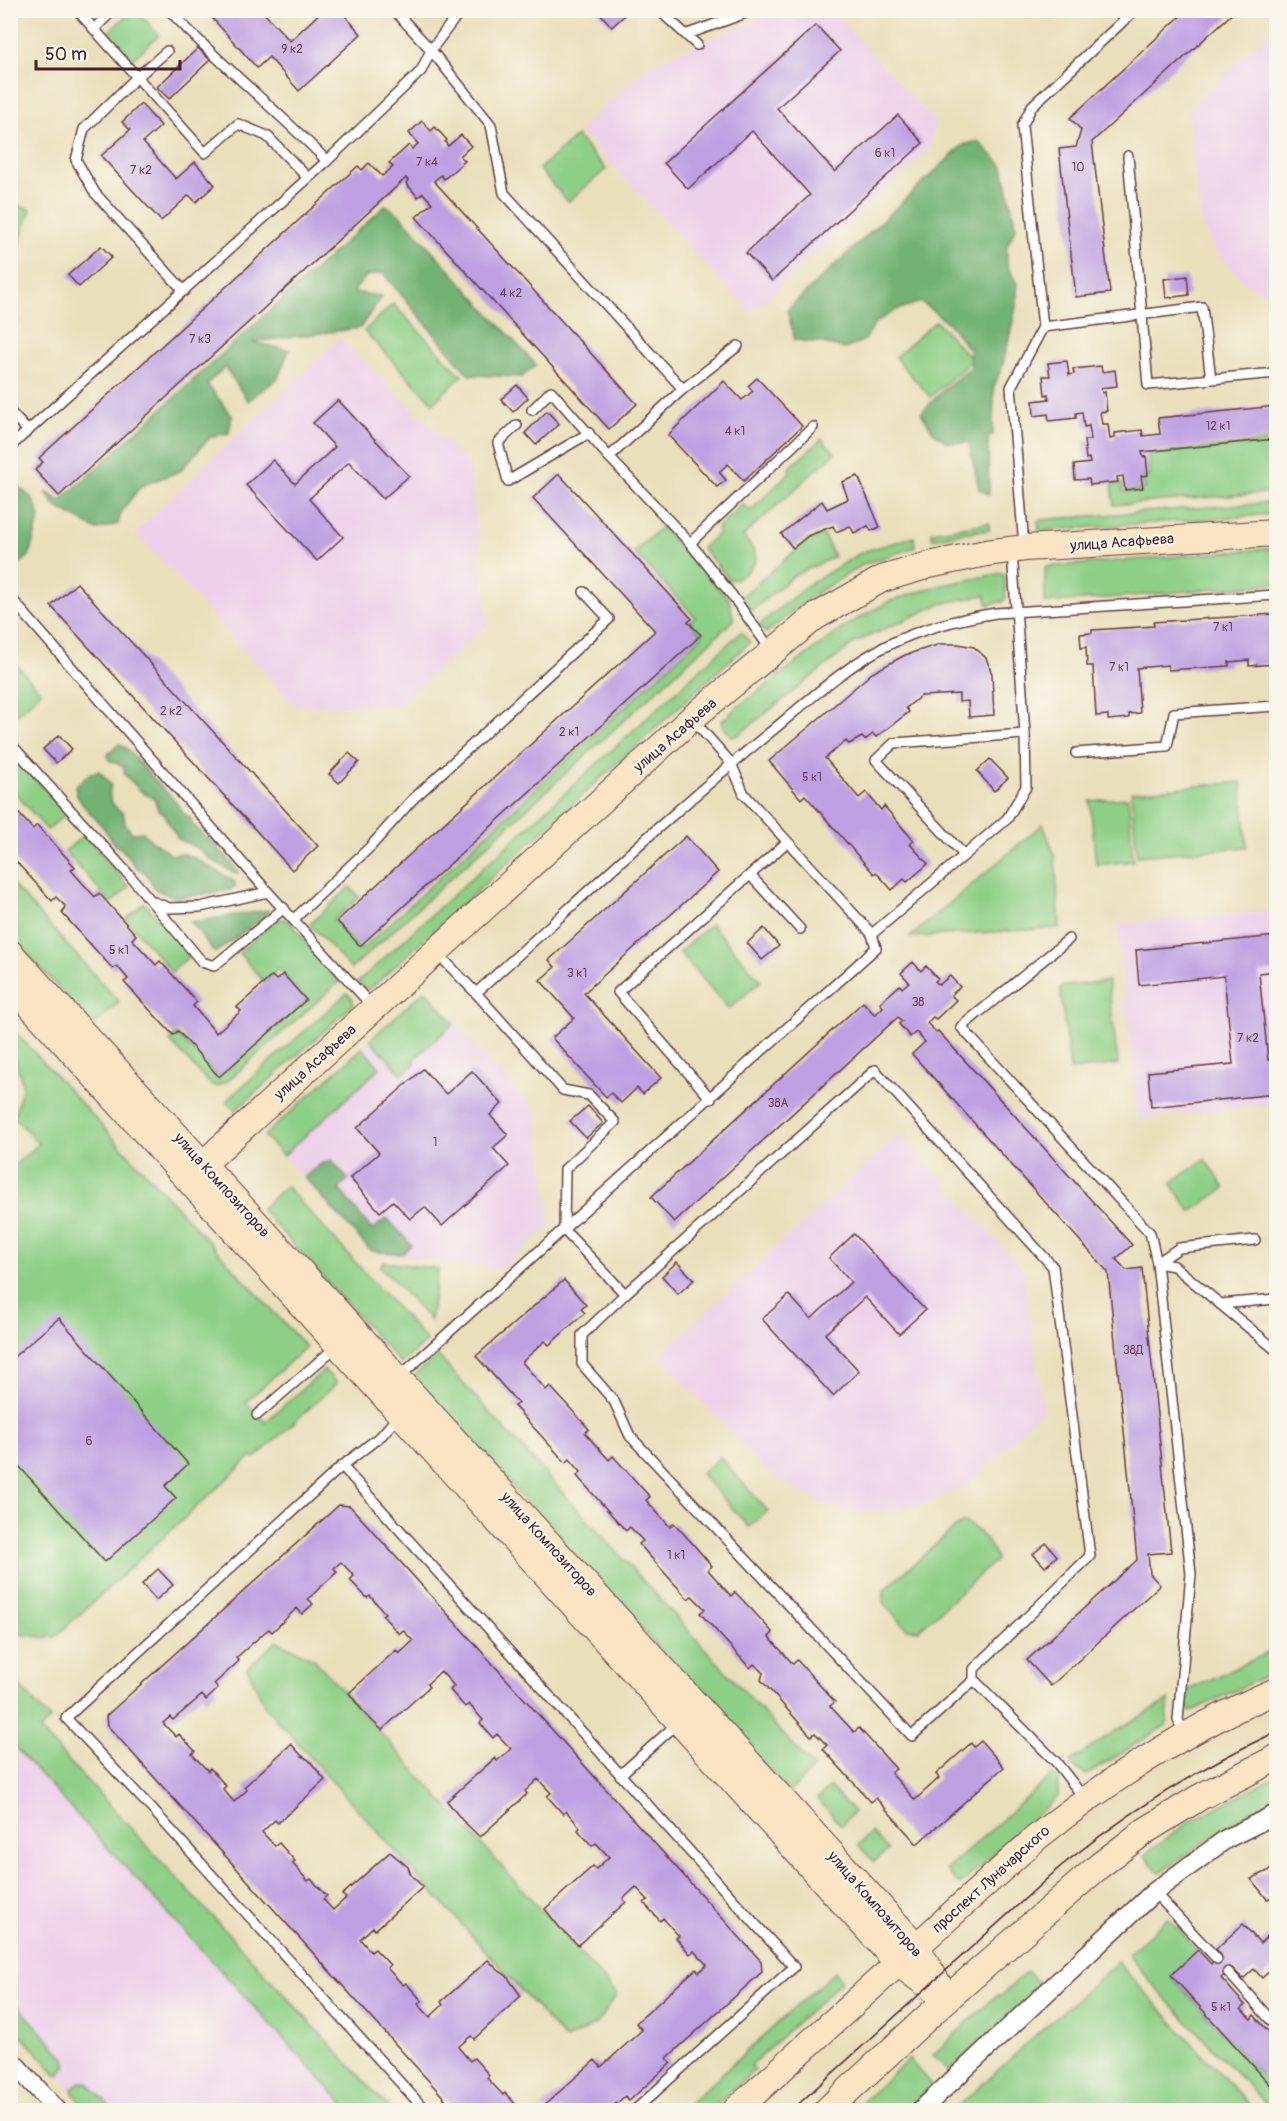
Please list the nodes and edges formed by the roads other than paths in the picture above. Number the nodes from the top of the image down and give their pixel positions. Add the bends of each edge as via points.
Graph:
1 (77, 10) edge
2 (113, 10) edge
3 (169, 10) edge
4 (394, 10) edge
5 (461, 10) edge
6 (659, 10) edge
7 (754, 10) edge
8 (1136, 10) edge
9 (94, 29) junction
10 (688, 34) junction
11 (697, 45) dead end
12 (431, 50) junction
13 (167, 51) dead end
14 (136, 78) junction
15 (1128, 156) dead end
16 (327, 162) junction
17 (309, 178) junction
18 (184, 291) junction
19 (1141, 315) junction
20 (1043, 327) junction
21 (738, 346) dead end
22 (1276, 373) edge
23 (1211, 379) junction
24 (683, 389) junction
25 (532, 410) dead end
26 (10, 412) edge
27 (517, 425) dead end
28 (813, 427) dead end
29 (28, 431) junction
30 (589, 433) junction
31 (10, 447) edge
32 (609, 457) junction
33 (1276, 533) edge
34 (690, 543) junction
35 (1018, 549) junction
36 (584, 592) dead end
37 (1276, 595) edge
38 (10, 597) edge
39 (1017, 612) junction
40 (773, 652) junction
41 (1276, 706) edge
42 (692, 718) junction
43 (1025, 734) junction
44 (10, 742) edge
45 (1076, 753) dead end
46 (731, 763) junction
47 (787, 842) junction
48 (964, 855) junction
49 (750, 875) junction
50 (268, 892) junction
51 (152, 901) junction
52 (284, 908) junction
53 (294, 919) junction
54 (800, 929) dead end
55 (872, 934) junction
56 (1069, 939) dead end
57 (436, 951) junction
58 (14, 975) edge
59 (476, 993) junction
60 (374, 1008) junction
61 (711, 1099) junction
62 (195, 1171) junction
63 (564, 1230) junction
64 (1255, 1240) dead end
65 (1157, 1263) junction
66 (625, 1293) junction
67 (1276, 1299) edge
68 (1220, 1304) junction
69 (346, 1337) junction
70 (1276, 1350) edge
71 (390, 1386) junction
72 (401, 1414) junction
73 (257, 1415) dead end
74 (342, 1466) junction
75 (974, 1680) junction
76 (1276, 1691) edge
77 (688, 1714) junction
78 (1185, 1735) junction
79 (1276, 1758) edge
80 (620, 1775) junction
81 (1084, 1799) junction
82 (1276, 1814) edge
83 (1154, 1892) junction
84 (907, 1954) junction
85 (1216, 1959) dead end
86 (1228, 1972) dead end
87 (947, 1999) junction
88 (1276, 2026) edge
89 (10, 2059) edge
90 (57, 2110) edge
91 (425, 2110) edge
92 (635, 2110) edge
93 (736, 2110) edge
94 (827, 2110) edge
95 (921, 2110) edge

1 - 9 lane
2 - 9 lane
3 - 16 lane
4 - 12 lane
5 - 12 lane
6 - 10 lane
7 - 10 lane
8 - 20 lane via 1032,106 1022,126
9 - 14 lane
10 - 11 lane
12 - 16 lane via 421,71
12 - 24 lane via 490,125 504,193
13 - 14 lane
14 - 17 lane via 206,153 237,124 267,136
14 - 18 lane via 84,129 76,160 95,193
15 - 19 lane
16 - 17 lane
17 - 18 lane
18 - 29 lane
19 - 20 lane
19 - 23 lane via 1202,307
19 - 23 lane via 1148,386
20 - 35 lane via 1011,387 1020,515
21 - 24 lane
22 - 23 lane
24 - 32 lane
25 - 30 lane via 551,391
26 - 29 lane
27 - 30 lane via 498,443 508,481
28 - 34 lane
29 - 31 lane
30 - 32 lane
32 - 34 lane
33 - 35 street, улица Асафьева
34 - 40 lane
35 - 39 lane
35 - 40 street, улица Асафьева via 929,565 882,579 815,617
36 - 53 lane via 609,619 412,800 370,847
37 - 39 lane
38 - 50 lane
39 - 43 lane
39 - 46 lane via 962,618 888,645 853,665
40 - 42 street, улица Асафьева
41 - 45 lane via 1174,713 1167,746
42 - 46 lane
42 - 57 street, улица Асафьева
43 - 48 lane via 1026,787 1007,819
43 - 48 lane via 894,744 876,760
44 - 51 lane
46 - 47 lane via 744,794
46 - 59 lane
47 - 49 lane
47 - 55 lane
48 - 55 lane
49 - 54 lane
49 - 61 lane via 618,992
50 - 51 lane via 200,907 169,908
50 - 52 lane
51 - 52 lane via 202,962 214,966
52 - 53 lane
53 - 60 lane
55 - 61 lane via 876,948
56 - 65 lane via 961,1027 1150,1233
57 - 59 lane
57 - 60 street, улица Асафьева
58 - 62 street, улица Композиторов
59 - 63 lane via 563,1090 589,1095 615,1122 565,1169
60 - 62 street, улица Асафьева
61 - 63 lane
62 - 69 street, улица Композиторов
63 - 66 lane
63 - 71 lane
64 - 65 lane via 1179,1248
65 - 68 lane via 1174,1266
65 - 78 lane via 1196,1574 1178,1720
66 - 75 lane via 582,1335 582,1364 614,1401 630,1436 912,1736
66 - 75 lane via 875,1070 1053,1267 1090,1556 974,1669
67 - 68 lane
68 - 70 lane
69 - 71 street, улица Композиторов
69 - 73 lane
71 - 72 street, улица Композиторов
71 - 77 street, улица Композиторов
72 - 74 lane
72 - 77 street, улица Композиторов
74 - 80 lane
74 - 91 lane via 66,1718
75 - 81 lane via 1056,1762
76 - 78 street, проспект Луначарского
77 - 80 lane
77 - 84 street, улица Композиторов
78 - 81 street, проспект Луначарского
79 - 87 street via 1145,1831 1090,1873
80 - 92 lane via 794,1967
81 - 84 street, проспект Луначарского
82 - 83 street via 1226,1839
83 - 85 lane
83 - 95 street
84 - 87 street, улица Композиторов
84 - 93 street, проспект Луначарского
86 - 88 lane
87 - 94 street
89 - 90 street

